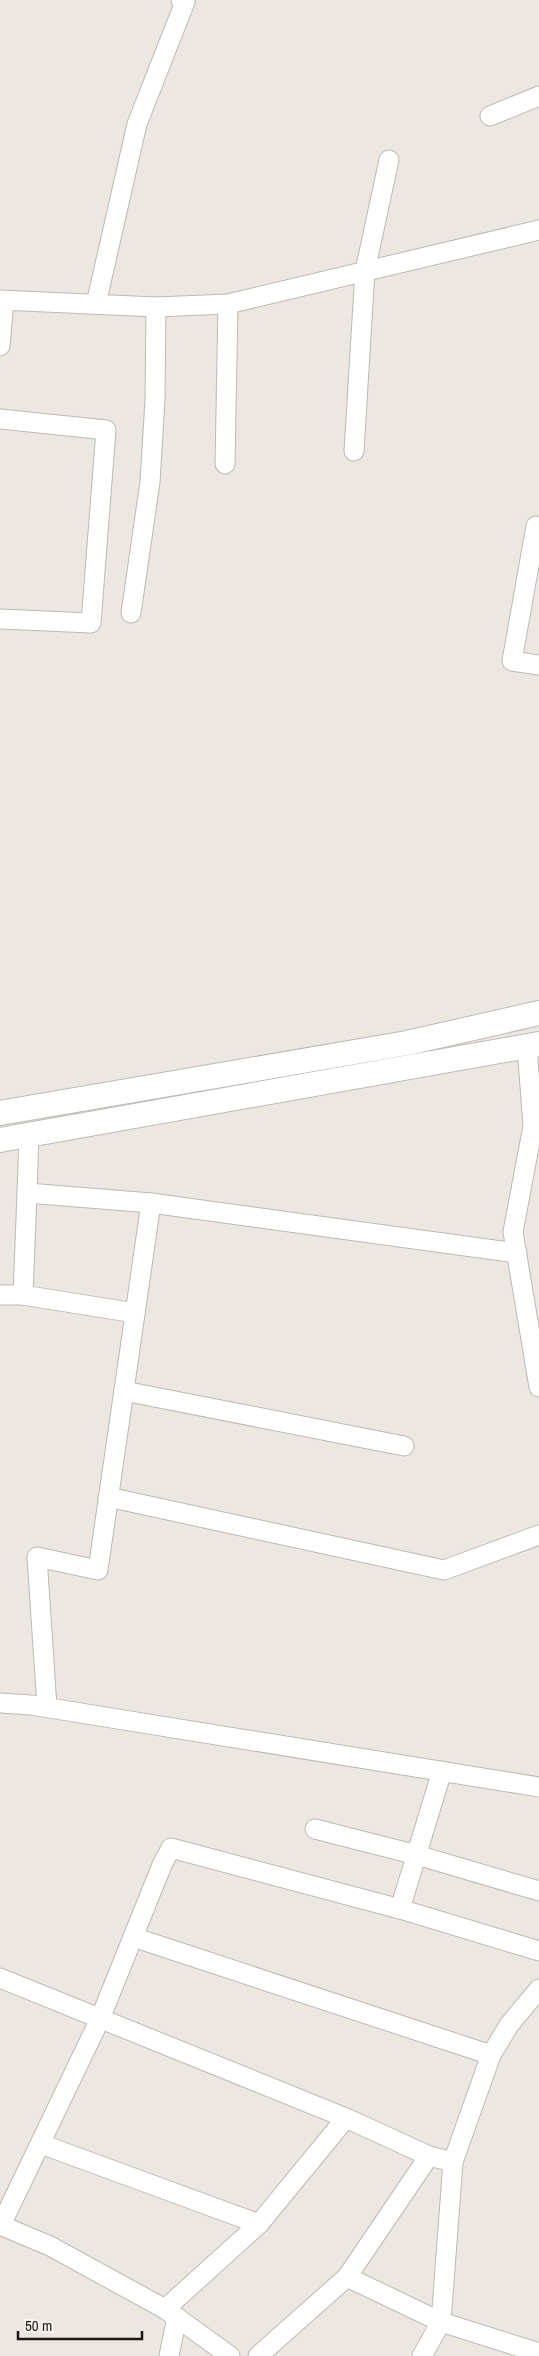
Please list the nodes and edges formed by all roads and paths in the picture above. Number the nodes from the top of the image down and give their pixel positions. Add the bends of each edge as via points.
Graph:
1 (181, 0) edge
2 (539, 96) edge
3 (490, 116) dead end
4 (389, 160) dead end
5 (539, 230) edge
6 (364, 271) junction
7 (2, 300) edge
8 (96, 304) junction
9 (228, 304) junction
10 (156, 306) junction
11 (0, 346) edge
12 (0, 419) edge
13 (354, 450) dead end
14 (225, 464) dead end
15 (536, 526) dead end
16 (131, 613) dead end
17 (0, 619) edge
18 (539, 665) edge
19 (539, 1012) edge
20 (533, 1045) edge
21 (0, 1113) edge
22 (29, 1136) junction
23 (0, 1140) edge
24 (531, 1178) edge
25 (27, 1193) junction
26 (151, 1203) junction
27 (517, 1252) junction
28 (0, 1294) edge
29 (23, 1295) junction
30 (135, 1313) junction
31 (539, 1387) edge
32 (124, 1391) junction
33 (404, 1446) dead end
34 (108, 1497) junction
35 (539, 1534) edge
36 (0, 1703) edge
37 (48, 1707) junction
38 (442, 1771) junction
39 (539, 1787) edge
40 (315, 1829) dead end
41 (417, 1855) junction
42 (539, 1892) edge
43 (400, 1909) junction
44 (133, 1936) junction
45 (539, 1951) edge
46 (0, 1978) edge
47 (539, 1989) edge
48 (100, 2018) junction
49 (492, 2055) junction
50 (346, 2118) junction
51 (41, 2144) junction
52 (429, 2156) junction
53 (453, 2162) junction
54 (259, 2224) junction
55 (1, 2225) edge
56 (346, 2277) junction
57 (171, 2313) junction
58 (441, 2322) junction
59 (498, 2348) edge
60 (539, 2353) edge
61 (169, 2356) edge
62 (230, 2356) edge
63 (258, 2356) edge
64 (422, 2356) edge

1 - 8 street via 185,2 137,124
2 - 3 street
4 - 6 street
5 - 6 street
6 - 9 street
6 - 13 street
7 - 8 street
7 - 11 street
8 - 10 street
9 - 10 street
9 - 14 street
10 - 16 street via 150,482
12 - 17 street via 106,430 91,623
15 - 18 street via 512,661
19 - 21 street via 407,1043
20 - 22 street
20 - 24 street
22 - 23 street
22 - 25 street
24 - 27 street via 514,1232
25 - 26 street
25 - 29 street
26 - 27 street
26 - 30 street
27 - 31 street
28 - 29 street
29 - 30 street
30 - 32 street
32 - 33 street
32 - 34 street
34 - 35 street via 444,1570
34 - 37 street via 98,1570 38,1557
36 - 37 street
37 - 38 street
38 - 39 street
38 - 41 street
40 - 41 street
41 - 42 street
41 - 43 street
43 - 44 street via 171,1848
43 - 45 street
44 - 48 street
44 - 49 street
46 - 48 street
47 - 49 street via 510,2024
48 - 50 street
48 - 51 street
49 - 53 street
50 - 52 street
50 - 54 street
51 - 54 street
51 - 55 street
52 - 53 street
52 - 56 street
53 - 58 street
54 - 57 street
55 - 57 street via 50,2246
56 - 58 street
56 - 63 street
57 - 61 street
57 - 62 street
58 - 59 street
58 - 64 street
59 - 60 street

